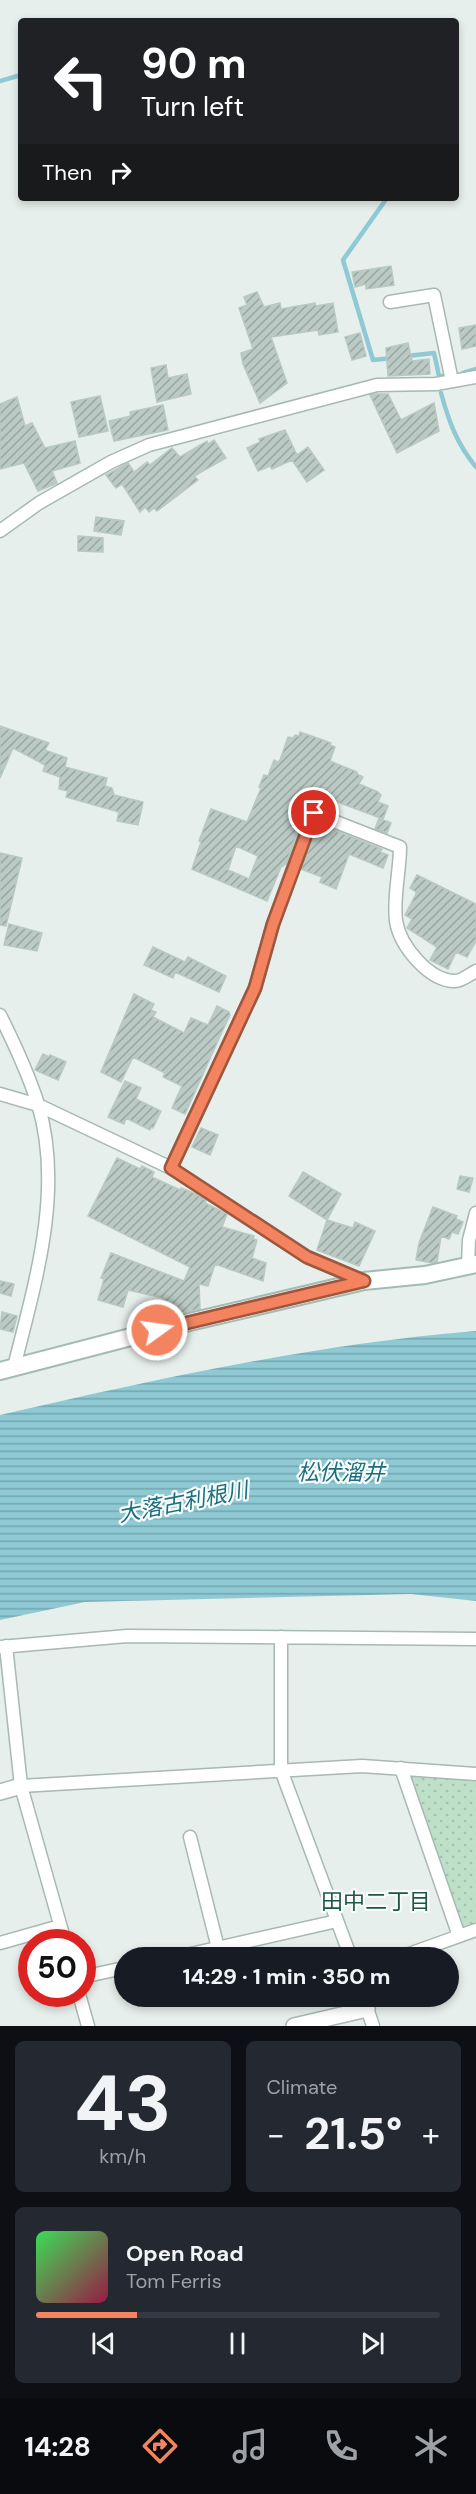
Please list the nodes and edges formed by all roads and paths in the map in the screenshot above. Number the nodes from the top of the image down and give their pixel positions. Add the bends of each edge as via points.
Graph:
1 (390, 302) dead end
2 (476, 376) edge
3 (452, 381) junction
4 (0, 531) edge
5 (476, 971) edge
6 (0, 1015) edge
7 (0, 1094) edge
8 (38, 1105) junction
9 (171, 1168) junction
10 (476, 1213) edge
11 (472, 1264) edge
12 (364, 1281) junction
13 (7, 1369) edge
14 (281, 1637) junction
15 (476, 1639) edge
16 (3, 1646) edge
17 (401, 1768) junction
18 (281, 1770) junction
19 (476, 1774) edge
20 (21, 1786) junction
21 (0, 1792) edge
22 (190, 1837) dead end
23 (338, 1922) junction
24 (60, 1926) junction
25 (61, 1929) edge
26 (476, 1930) edge
27 (459, 1936) junction
28 (0, 1943) edge
29 (218, 1947) edge
30 (223, 1947) edge
31 (347, 1947) edge
32 (428, 1947) edge
33 (114, 1970) edge
34 (96, 1974) edge
35 (83, 2007) edge
36 (353, 2007) edge
37 (366, 2007) edge
38 (88, 2026) edge
39 (294, 2026) edge
40 (373, 2026) edge

1 - 3 street via 434,295
2 - 3 street
3 - 4 street via 377,384 149,445 39,503
5 - 9 street via 458,981 443,979 405,945 396,922 400,847 314,813 273,924 255,988
6 - 8 street
7 - 8 street
8 - 9 street
8 - 13 street via 48,1160 47,1217
9 - 12 street via 307,1257
10 - 11 street via 469,1240
11 - 12 main road via 425,1275
12 - 13 main road
14 - 15 street
14 - 16 street via 127,1636
14 - 18 street
16 - 20 street
17 - 18 street
17 - 19 street
17 - 27 street
18 - 20 street
18 - 23 street
20 - 21 street
20 - 24 street
22 - 29 street
23 - 30 street
23 - 31 street
24 - 25 street
24 - 28 street
26 - 27 street
27 - 32 street
33 - 34 street
35 - 38 street
36 - 39 street
37 - 40 street

